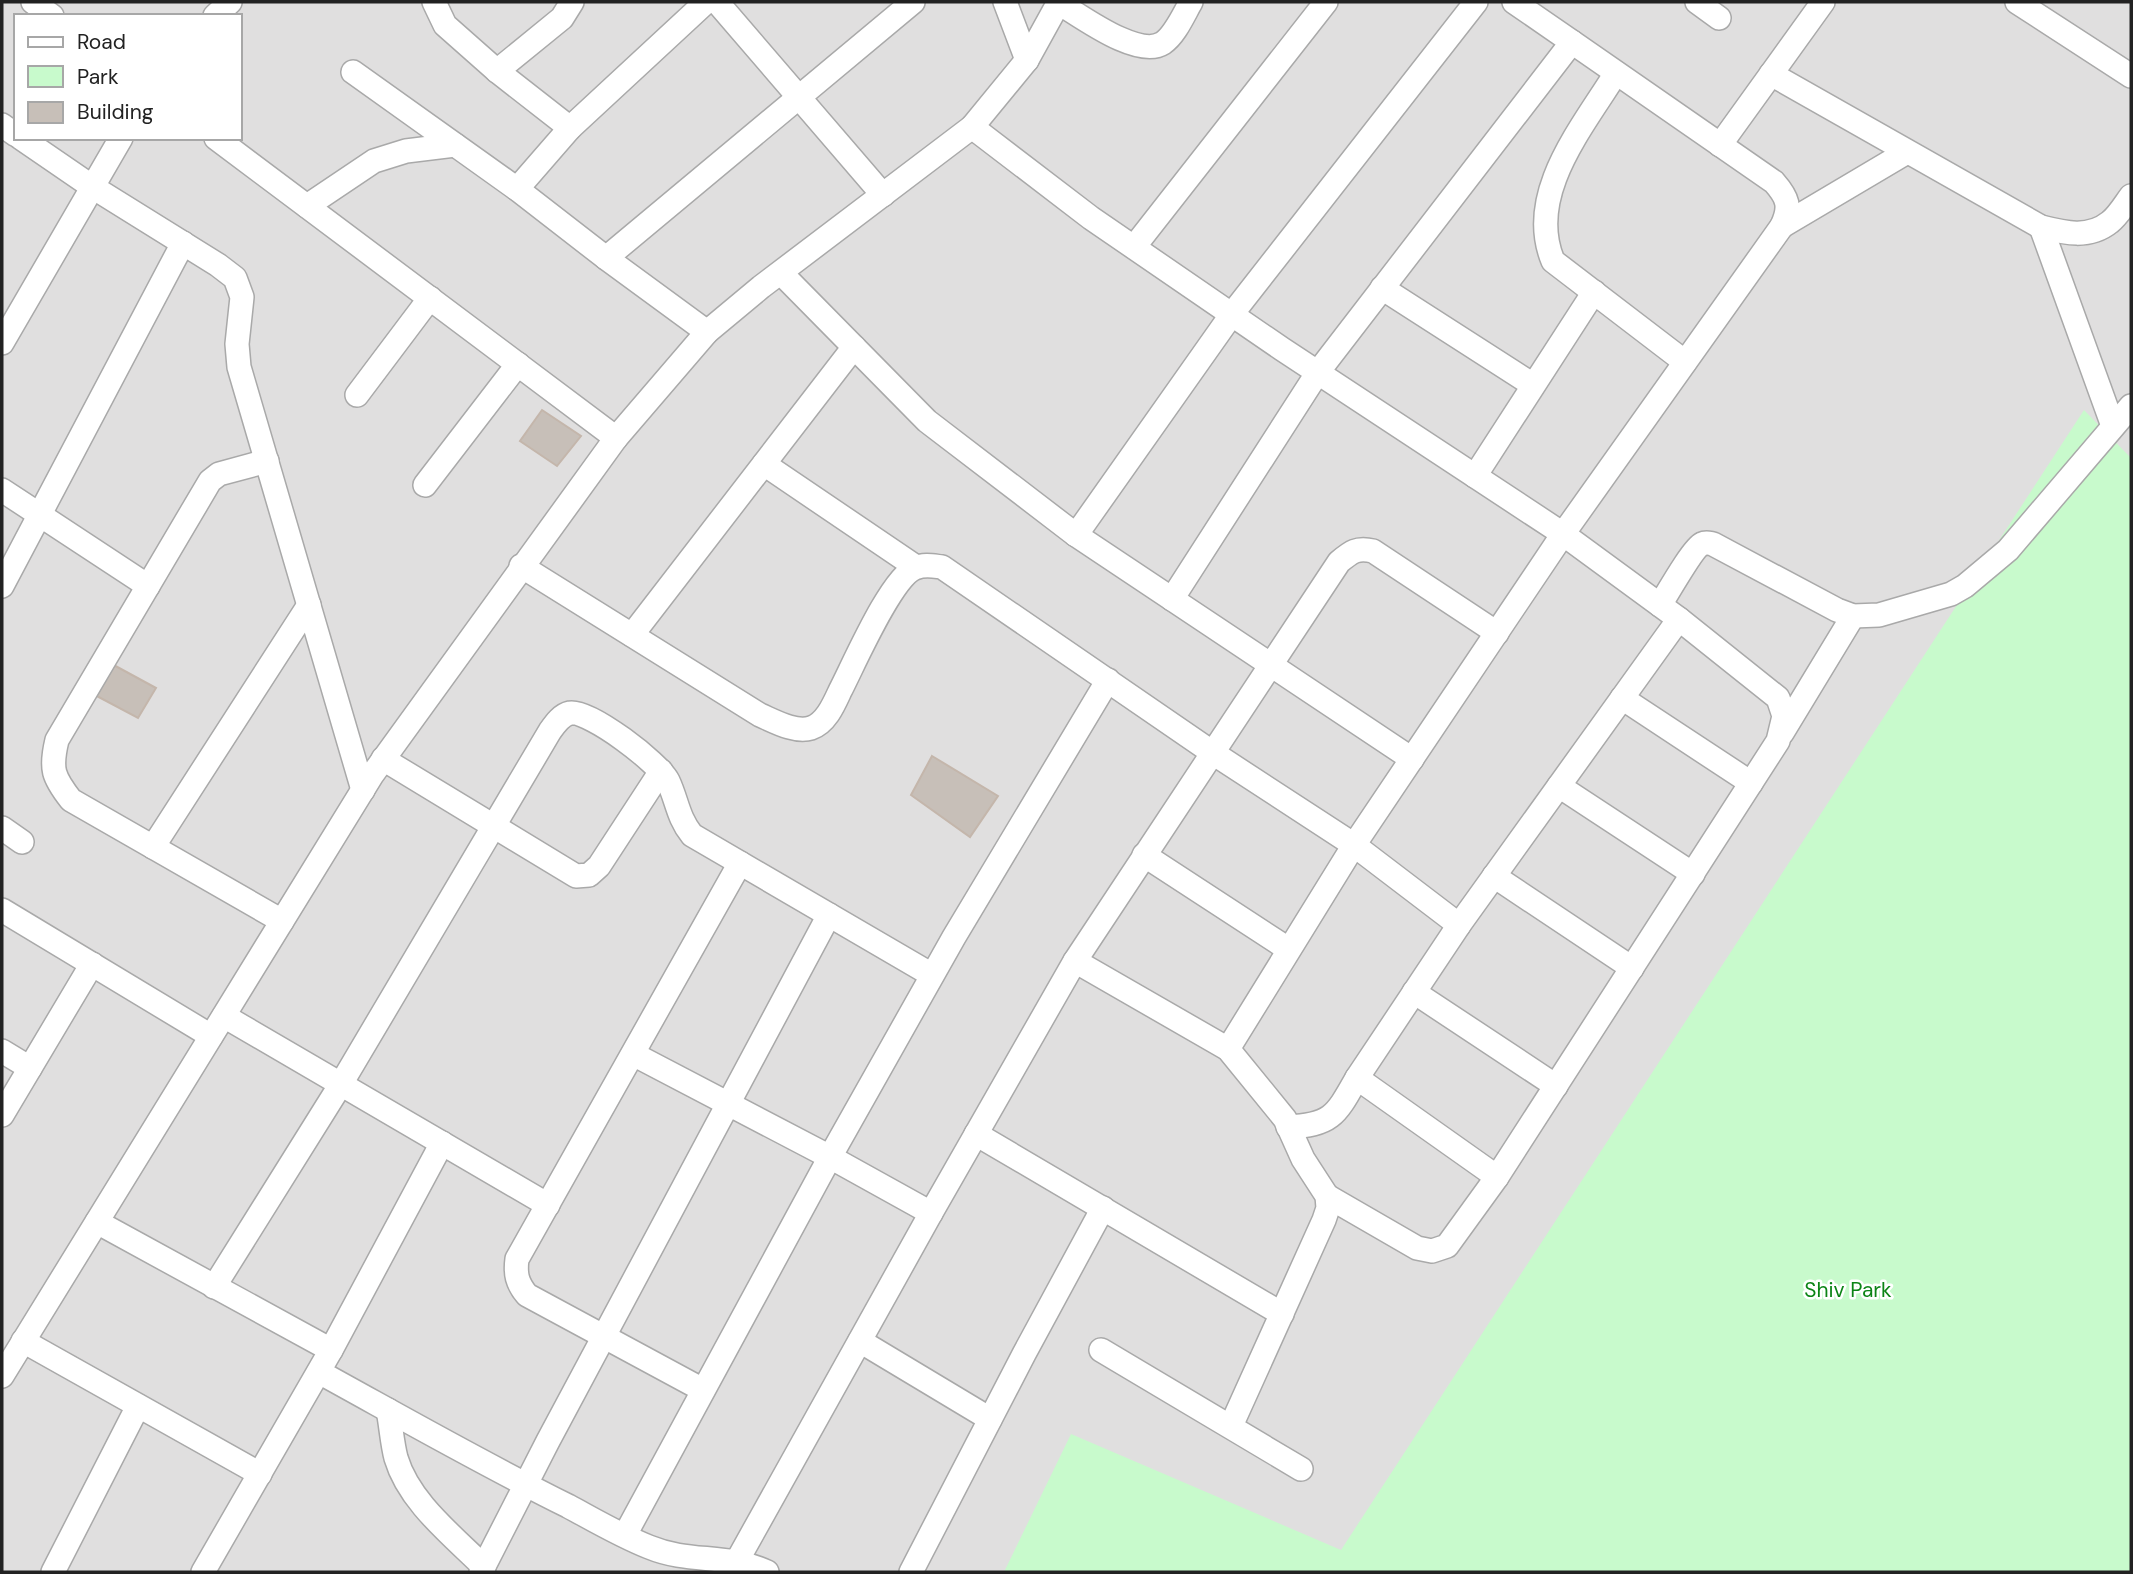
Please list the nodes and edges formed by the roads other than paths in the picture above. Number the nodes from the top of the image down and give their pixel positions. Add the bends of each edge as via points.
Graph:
1 (33, 2) edge
2 (230, 2) edge
3 (434, 2) edge
4 (572, 2) edge
5 (706, 2) edge
6 (718, 2) edge
7 (914, 2) edge
8 (1005, 2) edge
9 (1059, 2) edge
10 (1191, 2) edge
11 (1326, 2) edge
12 (1476, 2) edge
13 (1514, 2) edge
14 (1697, 2) edge
15 (1823, 2) edge
16 (2017, 2) edge
17 (49, 14) edge
18 (217, 14) edge
19 (1719, 18) dead end
20 (1572, 42) junction
21 (1027, 60) junction
22 (497, 71) junction
23 (352, 72) dead end
24 (1616, 72) junction
25 (1771, 74) junction
26 (2131, 76) edge
27 (800, 96) junction
28 (972, 127) junction
29 (570, 128) junction
30 (24, 140) edge
31 (120, 140) edge
32 (219, 140) edge
33 (455, 145) junction
34 (1720, 145) junction
35 (1907, 152) junction
36 (92, 186) junction
37 (517, 189) junction
38 (883, 195) junction
39 (2131, 196) edge
40 (307, 206) junction
41 (1782, 226) junction
42 (2041, 227) junction
43 (183, 243) junction
44 (1134, 247) junction
45 (606, 258) junction
46 (780, 273) junction
47 (1382, 288) junction
48 (1594, 292) junction
49 (430, 298) junction
50 (1233, 314) junction
51 (707, 332) junction
52 (2, 342) edge
53 (854, 347) junction
54 (1685, 362) junction
55 (518, 364) junction
56 (1318, 372) junction
57 (1533, 385) junction
58 (357, 395) dead end
59 (2131, 406) edge
60 (2113, 426) junction
61 (617, 438) junction
62 (267, 461) junction
63 (764, 464) junction
64 (1475, 476) junction
65 (425, 485) dead end
66 (2, 490) edge
67 (41, 515) junction
68 (1563, 534) junction
69 (1076, 535) junction
70 (521, 566) junction
71 (916, 567) junction
72 (2, 586) edge
73 (148, 586) junction
74 (1172, 599) junction
75 (309, 605) junction
76 (1660, 605) junction
77 (1853, 616) junction
78 (1679, 619) junction
79 (1497, 633) junction
80 (632, 635) junction
81 (1270, 663) junction
82 (1108, 681) junction
83 (1622, 698) junction
84 (1778, 741) junction
85 (1213, 753) junction
86 (383, 759) junction
87 (1412, 759) junction
88 (661, 771) junction
89 (1751, 783) junction
90 (1559, 786) junction
91 (363, 790) junction
92 (493, 825) junction
93 (2, 828) edge
94 (22, 842) dead end
95 (1354, 845) junction
96 (153, 847) junction
97 (1144, 855) junction
98 (740, 863) junction
99 (1693, 874) junction
100 (1494, 876) junction
101 (2, 910) edge
102 (830, 915) junction
103 (282, 921) junction
104 (1459, 925) junction
105 (1288, 949) junction
106 (1075, 961) junction
107 (92, 964) junction
108 (1632, 968) junction
109 (932, 975) junction
110 (1414, 992) junction
111 (223, 1016) junction
112 (211, 1036) junction
113 (1228, 1049) junction
114 (2, 1051) edge
115 (633, 1054) junction
116 (30, 1068) junction
117 (1357, 1077) junction
118 (341, 1084) junction
119 (1556, 1086) junction
120 (730, 1104) junction
121 (2, 1115) edge
122 (1288, 1127) junction
123 (976, 1134) junction
124 (442, 1143) junction
125 (830, 1157) junction
126 (1497, 1177) junction
127 (1327, 1196) junction
128 (548, 1205) junction
129 (1103, 1208) junction
130 (931, 1213) junction
131 (97, 1222) junction
132 (214, 1287) junction
133 (1282, 1314) junction
134 (605, 1336) junction
135 (860, 1341) junction
136 (23, 1342) junction
137 (331, 1350) junction
138 (1101, 1350) dead end
139 (319, 1372) junction
140 (2, 1376) edge
141 (703, 1390) junction
142 (138, 1406) junction
143 (388, 1410) junction
144 (990, 1419) junction
145 (1231, 1426) junction
146 (1301, 1469) dead end
147 (260, 1474) junction
148 (526, 1485) junction
149 (625, 1535) junction
150 (737, 1561) junction
151 (483, 1569) edge
152 (53, 1572) edge
153 (203, 1572) edge
154 (767, 1572) edge
155 (911, 1572) edge

1 - 17 street
2 - 18 street
3 - 22 street via 445,24
4 - 22 street via 562,18
5 - 29 street
6 - 27 street
7 - 27 street
8 - 21 street
9 - 10 street via 1115,36 1153,47 1165,42
9 - 21 street
11 - 44 street
12 - 50 street
13 - 20 street
14 - 19 street
15 - 25 street
16 - 26 street
20 - 24 street
20 - 47 street
21 - 28 street
22 - 29 street
23 - 33 street
24 - 34 street
24 - 48 street via 1560,165 1546,205 1546,245 1553,261
25 - 34 street
25 - 35 street
27 - 38 street
27 - 45 street
28 - 38 street
28 - 44 street
29 - 37 street
30 - 36 street
31 - 36 street
32 - 40 street
33 - 37 street
33 - 40 street via 406,151 374,161
34 - 41 street via 1774,182 1785,195 1788,212
35 - 41 street
35 - 42 street
36 - 43 street
36 - 52 street
37 - 45 street
38 - 46 street
39 - 42 street via 2110,222 2089,232 2070,235
40 - 49 street
41 - 54 street
42 - 60 street
43 - 62 street via 235,278 242,297 239,367
43 - 67 street
44 - 50 street
45 - 51 street
46 - 51 street
46 - 53 street
47 - 56 street
47 - 57 street
48 - 54 street
48 - 57 street
49 - 55 street
49 - 58 street
50 - 56 street
50 - 69 street
51 - 61 street
53 - 63 street
53 - 69 street via 928,421
54 - 68 street
55 - 61 street
55 - 65 street
56 - 64 street
56 - 74 street
57 - 64 street
59 - 60 street
60 - 77 street via 2019,538 1973,580 1951,594 1879,615
61 - 70 street
62 - 73 street via 219,474 210,481
62 - 75 street
63 - 71 street
63 - 80 street
64 - 68 street
66 - 67 street
67 - 72 street
67 - 73 street
68 - 76 street
68 - 79 street
69 - 74 street
70 - 80 street
70 - 86 street
71 - 80 street via 891,593 823,721 810,729 760,715
71 - 82 street via 942,567
73 - 96 street via 57,740 52,760 56,781 71,800
74 - 81 street
75 - 91 street
75 - 96 street
76 - 77 street via 1705,542
76 - 78 street
77 - 84 street
78 - 83 street
78 - 84 street via 1778,698 1784,716
79 - 81 street via 1373,551 1363,549 1339,562
79 - 87 street
81 - 85 street
81 - 87 street
82 - 85 street
82 - 109 street
83 - 89 street
83 - 90 street
84 - 89 street
85 - 95 street
85 - 97 street
86 - 91 street
86 - 92 street
87 - 95 street
88 - 92 street via 589,875 576,876
88 - 92 street via 589,717 569,713 550,731
88 - 98 street via 692,835
89 - 99 street
90 - 99 street
90 - 100 street
91 - 103 street
92 - 118 street
93 - 94 street
95 - 104 street
95 - 105 street
96 - 103 street
97 - 105 street
97 - 106 street
98 - 102 street
98 - 115 street
99 - 108 street
100 - 104 street
100 - 108 street
101 - 107 street
102 - 109 street
102 - 120 street
103 - 111 street
104 - 110 street
105 - 113 street
106 - 113 street
106 - 123 street
107 - 112 street
107 - 116 street
108 - 119 street
109 - 125 street
110 - 117 street
110 - 119 street
111 - 112 street
111 - 118 street
112 - 131 street
113 - 122 street
114 - 116 street
115 - 120 street
115 - 128 street
116 - 121 street
117 - 122 street via 1331,1117 1321,1124
117 - 126 street
118 - 124 street
118 - 132 street
119 - 126 street
120 - 125 street
120 - 134 street
122 - 127 street
123 - 129 street
123 - 130 street
124 - 128 street
124 - 137 street
125 - 130 street
125 - 141 street
126 - 127 street via 1447,1245 1432,1251 1417,1248
127 - 133 street via 1324,1220
128 - 134 street via 517,1259 519,1286 527,1295
129 - 133 street
129 - 144 street
130 - 135 street
131 - 132 street
131 - 136 street
132 - 137 street
133 - 145 street
134 - 141 street
134 - 148 street
135 - 144 street
135 - 150 street
136 - 140 street
136 - 142 street
137 - 139 street
138 - 145 street
139 - 143 street
139 - 147 street
141 - 149 street
142 - 147 street
142 - 152 street
143 - 148 street
143 - 151 street via 396,1458 407,1486
144 - 155 street
145 - 146 street
147 - 153 street
148 - 149 street
148 - 151 street
149 - 150 street via 676,1557
150 - 154 street

